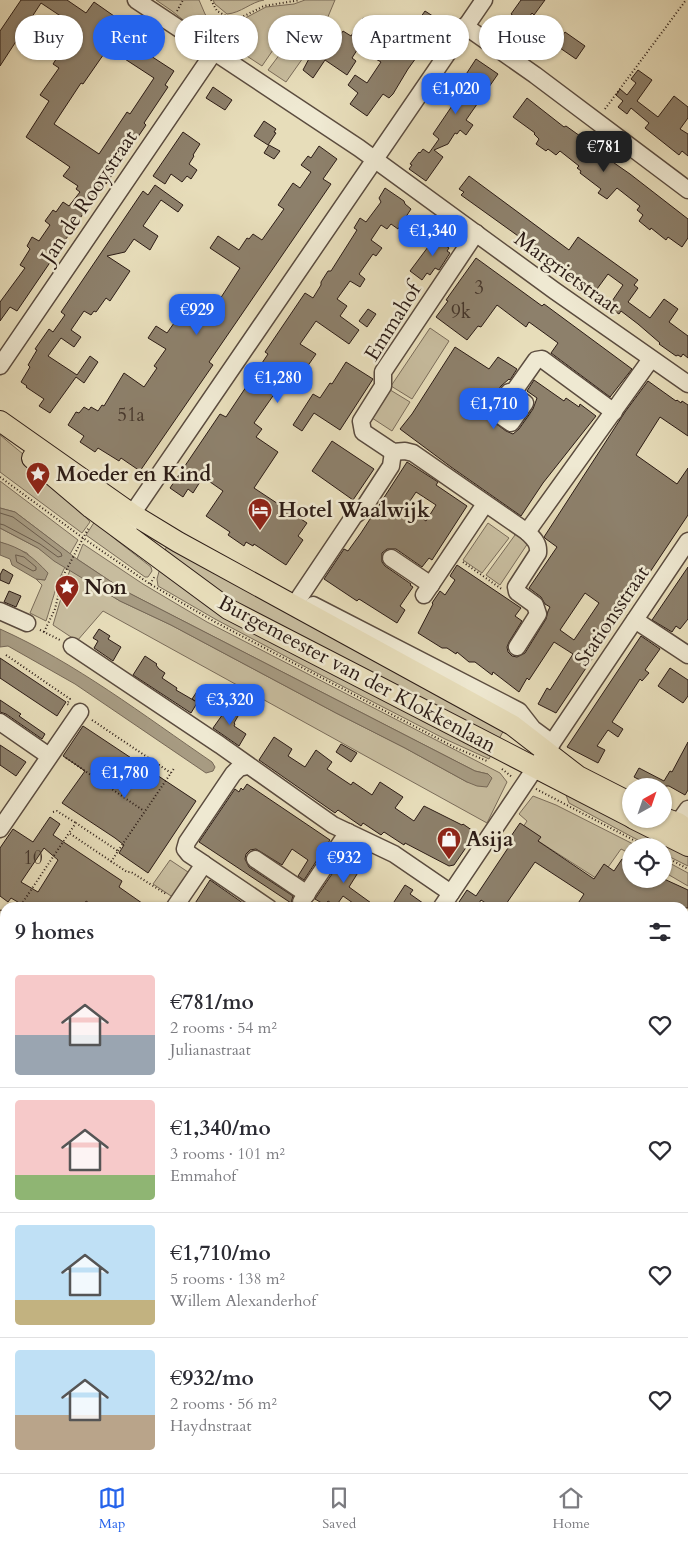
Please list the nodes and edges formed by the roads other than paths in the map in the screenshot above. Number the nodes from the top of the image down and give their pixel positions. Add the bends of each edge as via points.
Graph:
1 (136, 0) edge
2 (484, 0) edge
3 (469, 22) edge
4 (175, 26) edge
5 (469, 28) edge
6 (209, 60) edge
7 (226, 60) edge
8 (443, 60) edge
9 (374, 160) junction
10 (688, 190) edge
11 (476, 233) junction
12 (651, 359) junction
13 (0, 366) edge
14 (688, 384) edge
15 (512, 394) dead end
16 (0, 411) edge
17 (614, 412) junction
18 (0, 421) edge
19 (0, 432) edge
20 (17, 446) junction
21 (393, 452) junction
22 (91, 491) junction
23 (485, 504) junction
24 (132, 514) junction
25 (527, 532) junction
26 (688, 541) edge
27 (178, 542) junction
28 (137, 543) junction
29 (391, 558) dead end
30 (299, 598) junction
31 (0, 611) edge
32 (635, 620) junction
33 (27, 623) road end
34 (72, 646) road end
35 (517, 647) dead end
36 (688, 655) edge
37 (80, 712) dead end
38 (0, 722) edge
39 (550, 747) junction
40 (52, 753) junction
41 (247, 766) junction
42 (530, 776) junction
43 (622, 798) edge
44 (622, 814) edge
45 (3, 820) edge
46 (348, 832) junction
47 (255, 859) dead end
48 (204, 864) junction
49 (178, 902) edge
50 (260, 902) edge
51 (448, 902) edge

1 - 4 street, Margrietstraat
2 - 3 street
5 - 10 street
6 - 13 street, Jan de Rooystraat
7 - 9 street, Margrietstraat
8 - 9 street
9 - 11 street, Margrietstraat
9 - 24 street
11 - 12 street, Margrietstraat
11 - 21 street, Emmahof via 383,372 383,386 361,421 363,432
12 - 14 street, Margrietstraat
12 - 17 street
15 - 17 street via 536,360 542,359
16 - 22 street, Burgemeester van der Klokkenlaan via 90,474
17 - 25 street
18 - 22 main road, Burgemeester van der Klokkenlaan
19 - 20 main road, Burgemeester van der Klokkenlaan
20 - 22 main road, Burgemeester van der Klokkenlaan
20 - 28 main road, Burgemeester van der Klokkenlaan
21 - 23 street, Emmahof via 413,454
21 - 30 street via 391,466 382,480
22 - 24 main road, Burgemeester van der Klokkenlaan
23 - 25 street, Emmahof
23 - 29 street via 427,590
24 - 27 main road, Burgemeester van der Klokkenlaan
24 - 28 street via 129,528
25 - 35 street via 539,546 538,553 516,586 517,592 535,605 538,614
26 - 32 street, Stationsstraat
27 - 30 street, Burgemeester van der Klokkenlaan via 189,539
27 - 39 main road, Burgemeester van der Klokkenlaan
28 - 42 main road, Burgemeester van der Klokkenlaan via 228,610
30 - 39 street, Burgemeester van der Klokkenlaan via 519,711
31 - 33 street
32 - 36 street
32 - 39 street, Stationsstraat
34 - 41 street
37 - 40 street
38 - 40 street
39 - 42 street, Stationsstraat
39 - 43 main road via 578,776
40 - 45 street
41 - 46 street
41 - 48 street via 233,774 187,842 185,850
42 - 44 main road, Burgemeester van der Klokkenlaan
42 - 51 street, Stationsstraat
46 - 47 street via 304,898
46 - 51 street via 394,854
48 - 49 street
48 - 50 street

